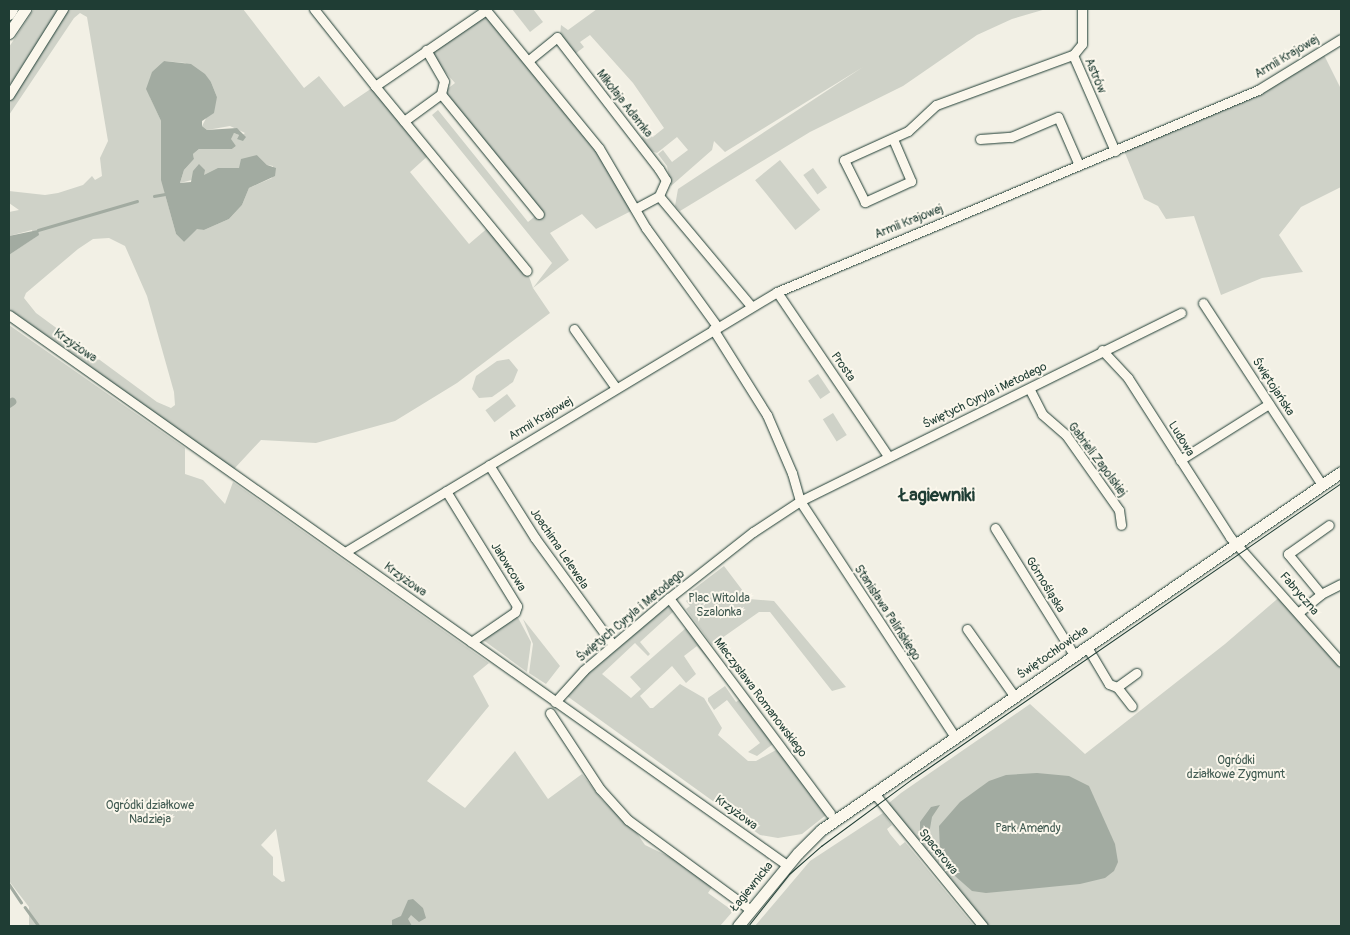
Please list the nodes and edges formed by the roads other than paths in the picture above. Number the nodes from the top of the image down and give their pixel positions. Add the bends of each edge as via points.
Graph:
1 (12, 9) edge
2 (25, 9) edge
3 (63, 9) edge
4 (314, 9) edge
5 (486, 9) edge
6 (1082, 9) edge
7 (9, 14) edge
8 (9, 33) edge
9 (1341, 39) edge
10 (426, 50) junction
11 (1073, 55) junction
12 (528, 60) junction
13 (375, 86) junction
14 (440, 94) junction
15 (9, 95) edge
16 (404, 121) junction
17 (893, 138) junction
18 (980, 139) dead end
19 (1115, 151) junction
20 (1079, 165) junction
21 (660, 196) junction
22 (635, 209) junction
23 (539, 214) dead end
24 (527, 271) dead end
25 (777, 292) junction
26 (1203, 303) dead end
27 (751, 306) junction
28 (1181, 313) dead end
29 (9, 315) edge
30 (715, 328) junction
31 (574, 329) dead end
32 (1102, 350) junction
33 (616, 388) junction
34 (1030, 390) junction
35 (1269, 404) junction
36 (888, 456) junction
37 (1180, 460) junction
38 (489, 465) junction
39 (1341, 472) edge
40 (1322, 485) junction
41 (446, 491) junction
42 (800, 501) junction
43 (1121, 525) dead end
44 (1329, 525) dead end
45 (995, 528) dead end
46 (1237, 544) junction
47 (345, 552) junction
48 (1341, 584) edge
49 (1321, 594) junction
50 (669, 598) junction
51 (1299, 612) junction
52 (967, 629) dead end
53 (471, 642) junction
54 (613, 645) junction
55 (1086, 647) junction
56 (1074, 655) junction
57 (1341, 662) edge
58 (1136, 673) dead end
59 (1117, 687) junction
60 (1014, 697) junction
61 (555, 702) junction
62 (1132, 706) dead end
63 (550, 713) dead end
64 (955, 737) junction
65 (874, 793) junction
66 (830, 813) dead end
67 (787, 865) junction
68 (751, 910) junction
69 (738, 926) edge
70 (983, 926) edge

1 - 7 main road
2 - 8 main road
3 - 15 street
4 - 13 street
5 - 10 street
5 - 12 street
6 - 11 street, Astrów via 1082,44
9 - 19 street, Armii Krajowej via 1258,90
10 - 13 street
10 - 14 street via 444,81
11 - 17 street via 936,104 908,131
11 - 19 street, Astrów
12 - 21 street, Mikołaja Adamka via 557,37 659,169 666,180
12 - 22 street via 599,148
13 - 16 street
14 - 16 street
14 - 23 street
16 - 24 street
17 - 17 street via 844,160 865,202 911,181
18 - 20 street via 1011,137 1058,117
19 - 20 street, Armii Krajowej
20 - 25 street, Armii Krajowej
21 - 22 street
21 - 27 street
22 - 30 street
25 - 27 street, Armii Krajowej
25 - 36 street, Prosta
26 - 35 street, Świętojańska
27 - 30 street, Armii Krajowej
28 - 32 street, Świętych Cyryla i Metodego
29 - 47 street, Krzyżowa
30 - 33 street, Armii Krajowej
30 - 42 street via 766,414 792,473
31 - 33 street
32 - 34 street, Świętych Cyryla i Metodego
32 - 37 street, Ludowa via 1128,378
33 - 38 street, Armii Krajowej
34 - 36 street, Świętych Cyryla i Metodego
34 - 43 street, Gabrieli Zapolskiej via 1042,414 1066,435 1118,510
35 - 37 street
35 - 40 street, Świętojańska
36 - 42 street, Świętych Cyryla i Metodego
37 - 46 street, Ludowa
38 - 41 street, Armii Krajowej
38 - 54 street, Joachima Lelewela via 570,589
39 - 40 main road, Świętochłowicka
40 - 46 main road, Świętochłowicka
41 - 47 street, Armii Krajowej
41 - 53 street, Jałowcowa via 517,606 515,612
42 - 50 street, Świętych Cyryla i Metodego via 752,532
42 - 64 street, Stanisława Palińskiego
44 - 49 street via 1288,554
45 - 56 street, Górnośląska
46 - 51 street, Fabryczna
46 - 55 main road, Świętochłowicka
47 - 53 street, Krzyżowa
48 - 49 street
49 - 51 street
50 - 54 street, Świętych Cyryla i Metodego
50 - 66 street, Mieczysława Romanowskiego
51 - 57 street, Fabryczna
52 - 60 street
53 - 61 street, Krzyżowa
54 - 61 street, Świętych Cyryla i Metodego
55 - 56 main road, Świętochłowicka
55 - 59 street via 1109,684
56 - 60 main road, Świętochłowicka
58 - 59 street
59 - 62 street
60 - 64 main road, Świętochłowicka
61 - 67 street, Krzyżowa
63 - 68 street via 600,790 628,820
64 - 65 main road, Świętochłowicka
65 - 67 main road, Świętochłowicka via 821,830
65 - 70 street, Spacerowa
67 - 68 main road, Łagiewnicka
68 - 69 main road, Łagiewnicka

